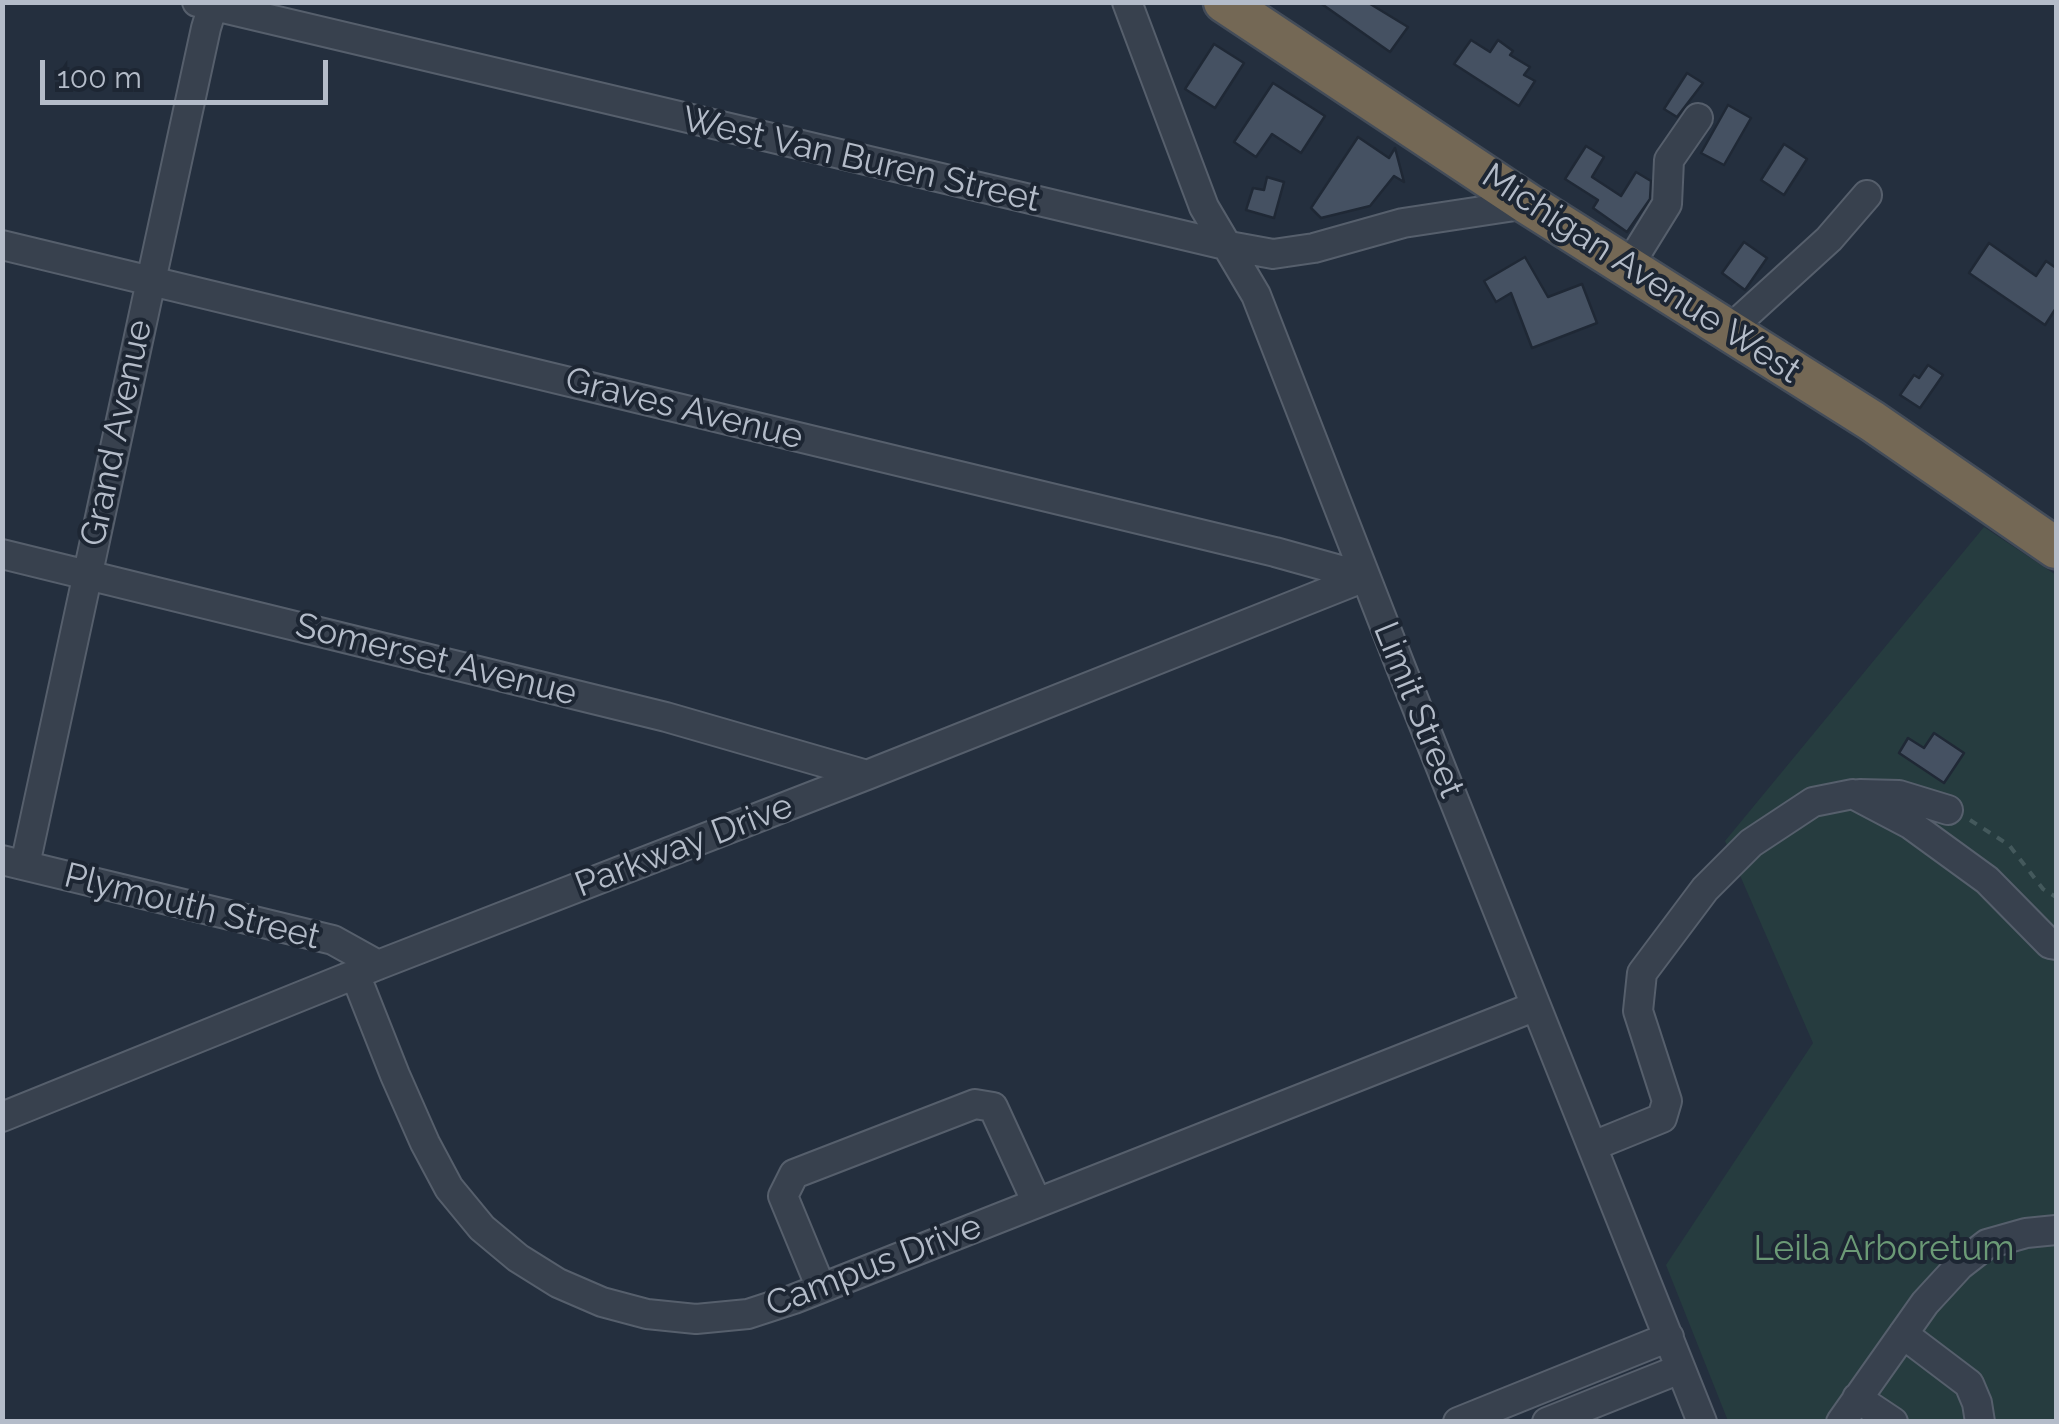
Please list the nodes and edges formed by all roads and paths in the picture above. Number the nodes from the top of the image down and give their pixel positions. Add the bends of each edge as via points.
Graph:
1 (1128, 2) edge
2 (1224, 2) edge
3 (208, 4) edge
4 (1698, 118) dead end
5 (1867, 195) dead end
6 (1528, 204) junction
7 (2, 246) edge
8 (1228, 246) junction
9 (1628, 267) junction
10 (151, 280) junction
11 (1728, 331) junction
12 (2056, 548) edge
13 (2, 554) edge
14 (87, 574) junction
15 (1365, 577) junction
16 (867, 775) junction
17 (1853, 794) junction
18 (1948, 810) joint
19 (14, 863) edge
20 (2056, 897) edge
21 (2056, 945) edge
22 (366, 969) junction
23 (1536, 1006) junction
24 (2, 1117) edge
25 (1592, 1146) junction
26 (1037, 1203) junction
27 (2056, 1230) edge
28 (821, 1288) junction
29 (1902, 1334) junction
30 (1668, 1337) junction
31 (1680, 1369) junction
32 (1857, 1398) junction
33 (1458, 1422) edge
34 (1547, 1422) edge
35 (1702, 1422) edge
36 (1840, 1422) edge
37 (1893, 1422) edge
38 (1980, 1422) edge

1 - 8 street, Limit Street via 1204,207
2 - 6 highway, Michigan Avenue West
3 - 8 street, West Van Buren Street
3 - 10 street, Grand Avenue
4 - 9 street via 1669,160 1667,204
5 - 11 street
6 - 8 street, West Van Buren Street via 1403,223 1274,254
6 - 9 highway, Michigan Avenue West
7 - 10 street, Graves Avenue
8 - 15 street, Limit Street via 1256,294
9 - 11 highway, Michigan Avenue West
10 - 14 street, Grand Avenue
10 - 15 street, Graves Avenue
11 - 12 highway, Michigan Avenue West
13 - 14 street, Somerset Avenue
14 - 16 street, Somerset Avenue via 666,717
14 - 19 street, Grand Avenue
15 - 16 street, Parkway Drive
15 - 23 street, Limit Street
16 - 22 street, Parkway Drive
17 - 18 street via 1899,795
17 - 21 street via 1910,824 1987,880
17 - 25 street via 1813,802 1752,842 1706,889 1642,973 1638,1011 1667,1102 1662,1118
18 - 20 path via 2009,845
19 - 22 street, Plymouth Street via 333,940
22 - 24 street, Parkway Drive
22 - 28 street, Campus Drive via 410,1109 449,1188 518,1258 602,1302 696,1319 748,1314
23 - 25 street, Limit Street
23 - 26 street, Campus Drive
25 - 30 street, Limit Street
26 - 28 street, Campus Drive
26 - 28 street via 993,1107 974,1104 794,1174 783,1196
27 - 29 street via 1987,1244 1960,1265
29 - 32 street
29 - 38 street via 1969,1384
30 - 31 street, Limit Street
30 - 33 street
31 - 34 street
31 - 35 street, Limit Street
32 - 36 street
32 - 37 street

